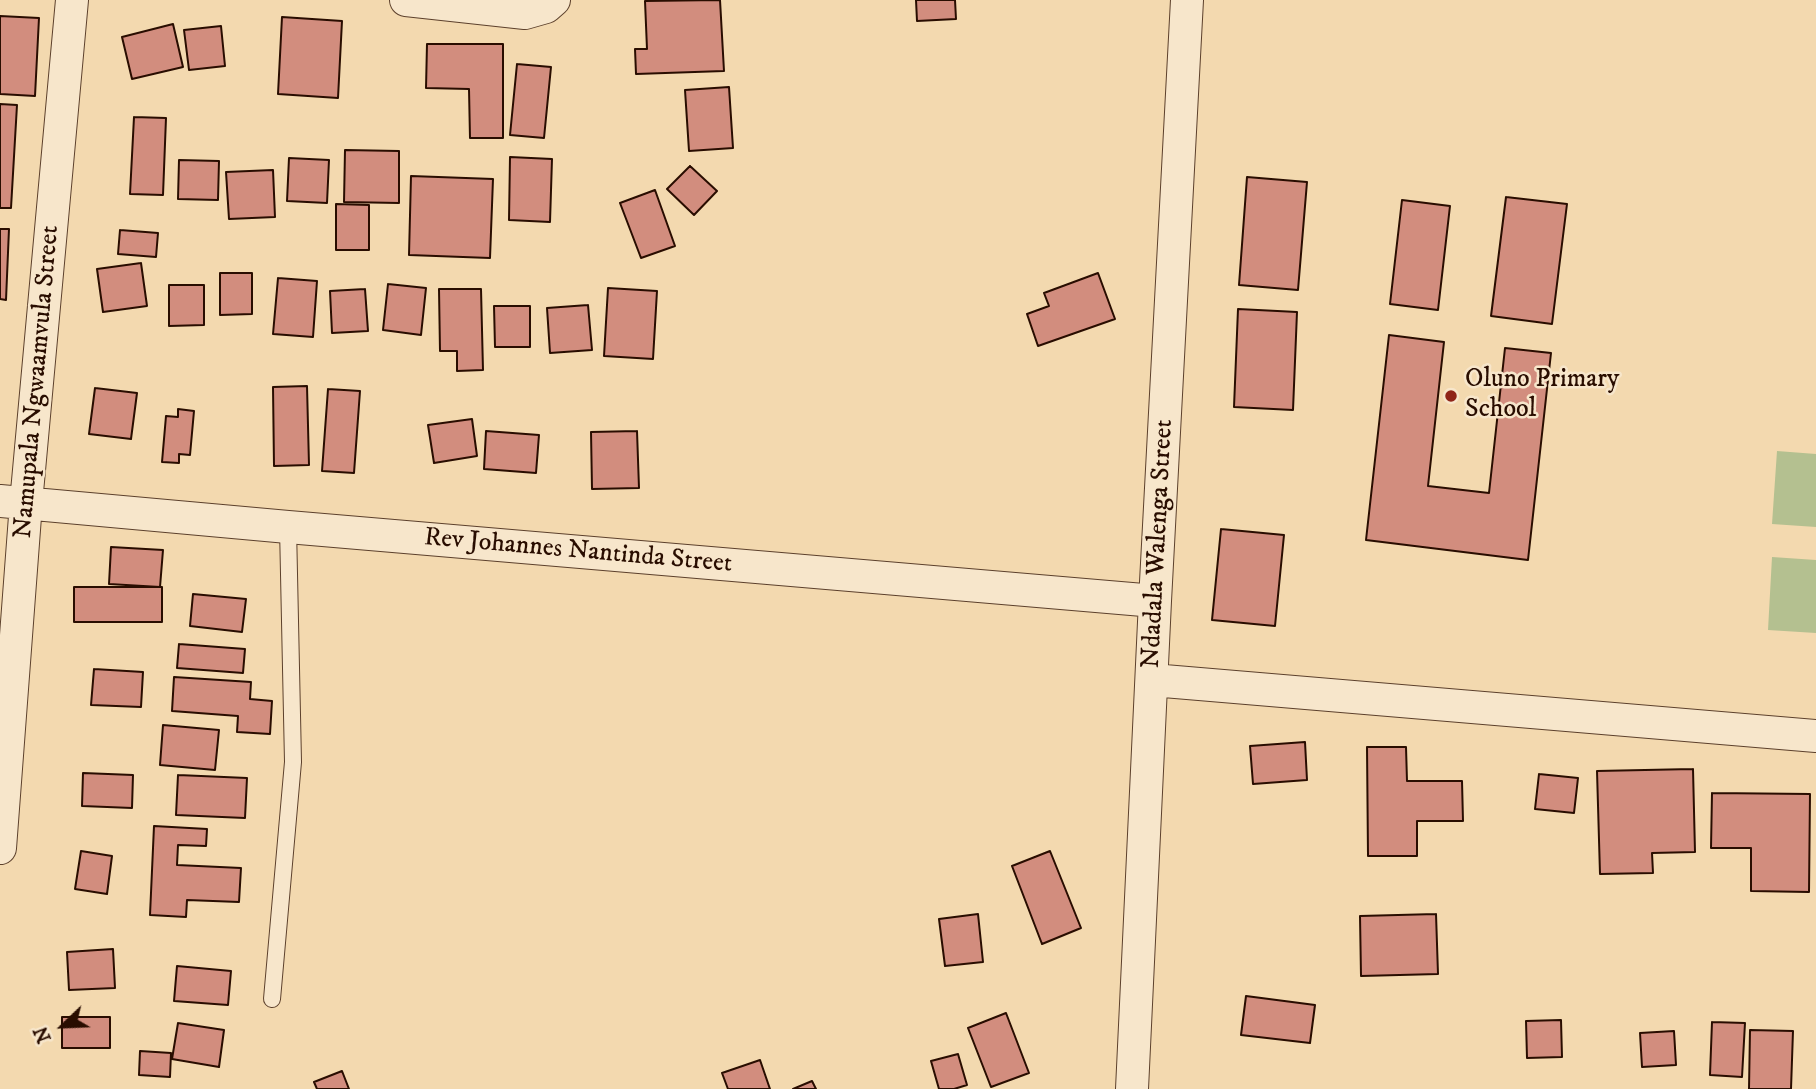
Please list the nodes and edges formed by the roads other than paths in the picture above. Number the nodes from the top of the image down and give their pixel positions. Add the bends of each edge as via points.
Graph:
1 (72, 0) edge
2 (406, 0) edge
3 (554, 0) edge
4 (1187, 0) edge
5 (13, 502) edge
6 (288, 527) junction
7 (1155, 601) junction
8 (1152, 680) junction
9 (1816, 736) edge
10 (0, 848) edge
11 (272, 999) dead end
12 (1132, 1089) edge

1 - 5 street, Namupala Ngwaamvula Street
2 - 3 street via 526,13
4 - 7 street, Ndadala Walenga Street
5 - 6 street, Rev Johannes Nantinda Street
5 - 10 street, Namupala Ngwaamvula Street
6 - 7 street, Rev Johannes Nantinda Street
6 - 11 lane via 293,762
7 - 8 street, Ndadala Walenga Street
8 - 9 street
8 - 12 street, Ndadala Walenga Street

